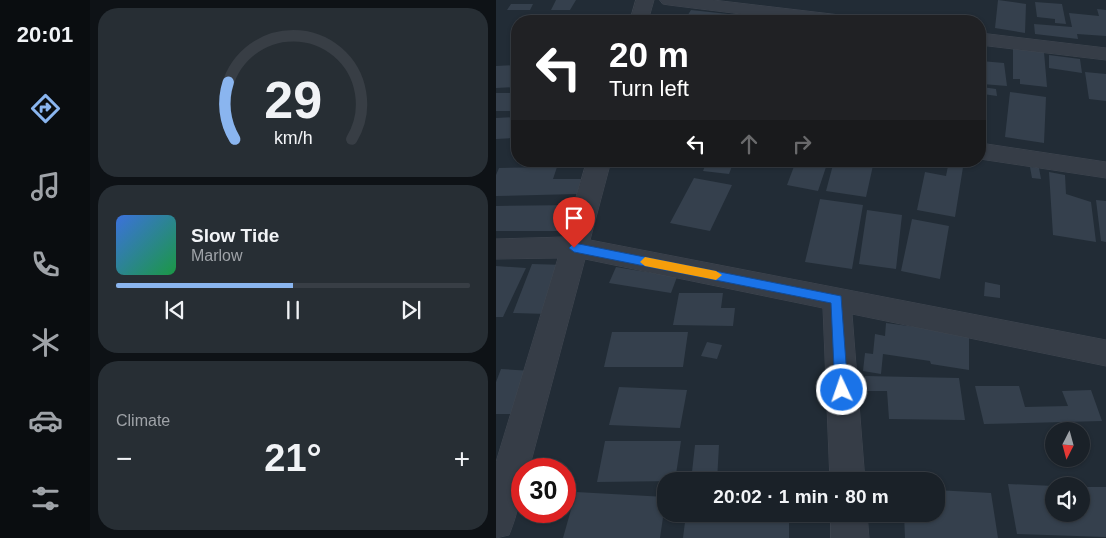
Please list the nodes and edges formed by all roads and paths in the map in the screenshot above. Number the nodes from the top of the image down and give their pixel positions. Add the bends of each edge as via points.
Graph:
1 (645, 0) edge
2 (669, 0) edge
3 (641, 15) edge
4 (791, 15) edge
5 (986, 40) edge
6 (1106, 54) edge
7 (986, 151) edge
8 (597, 167) edge
9 (1106, 170) edge
10 (574, 248) junction
11 (496, 249) edge
12 (837, 300) junction
13 (1105, 354) edge
14 (847, 472) edge
15 (496, 522) edge
16 (849, 522) edge
17 (850, 538) edge

1 - 3 street
2 - 4 street
5 - 6 street
7 - 9 street
8 - 10 street
10 - 11 street
10 - 12 street
10 - 15 street
12 - 13 street
12 - 14 street
16 - 17 street

